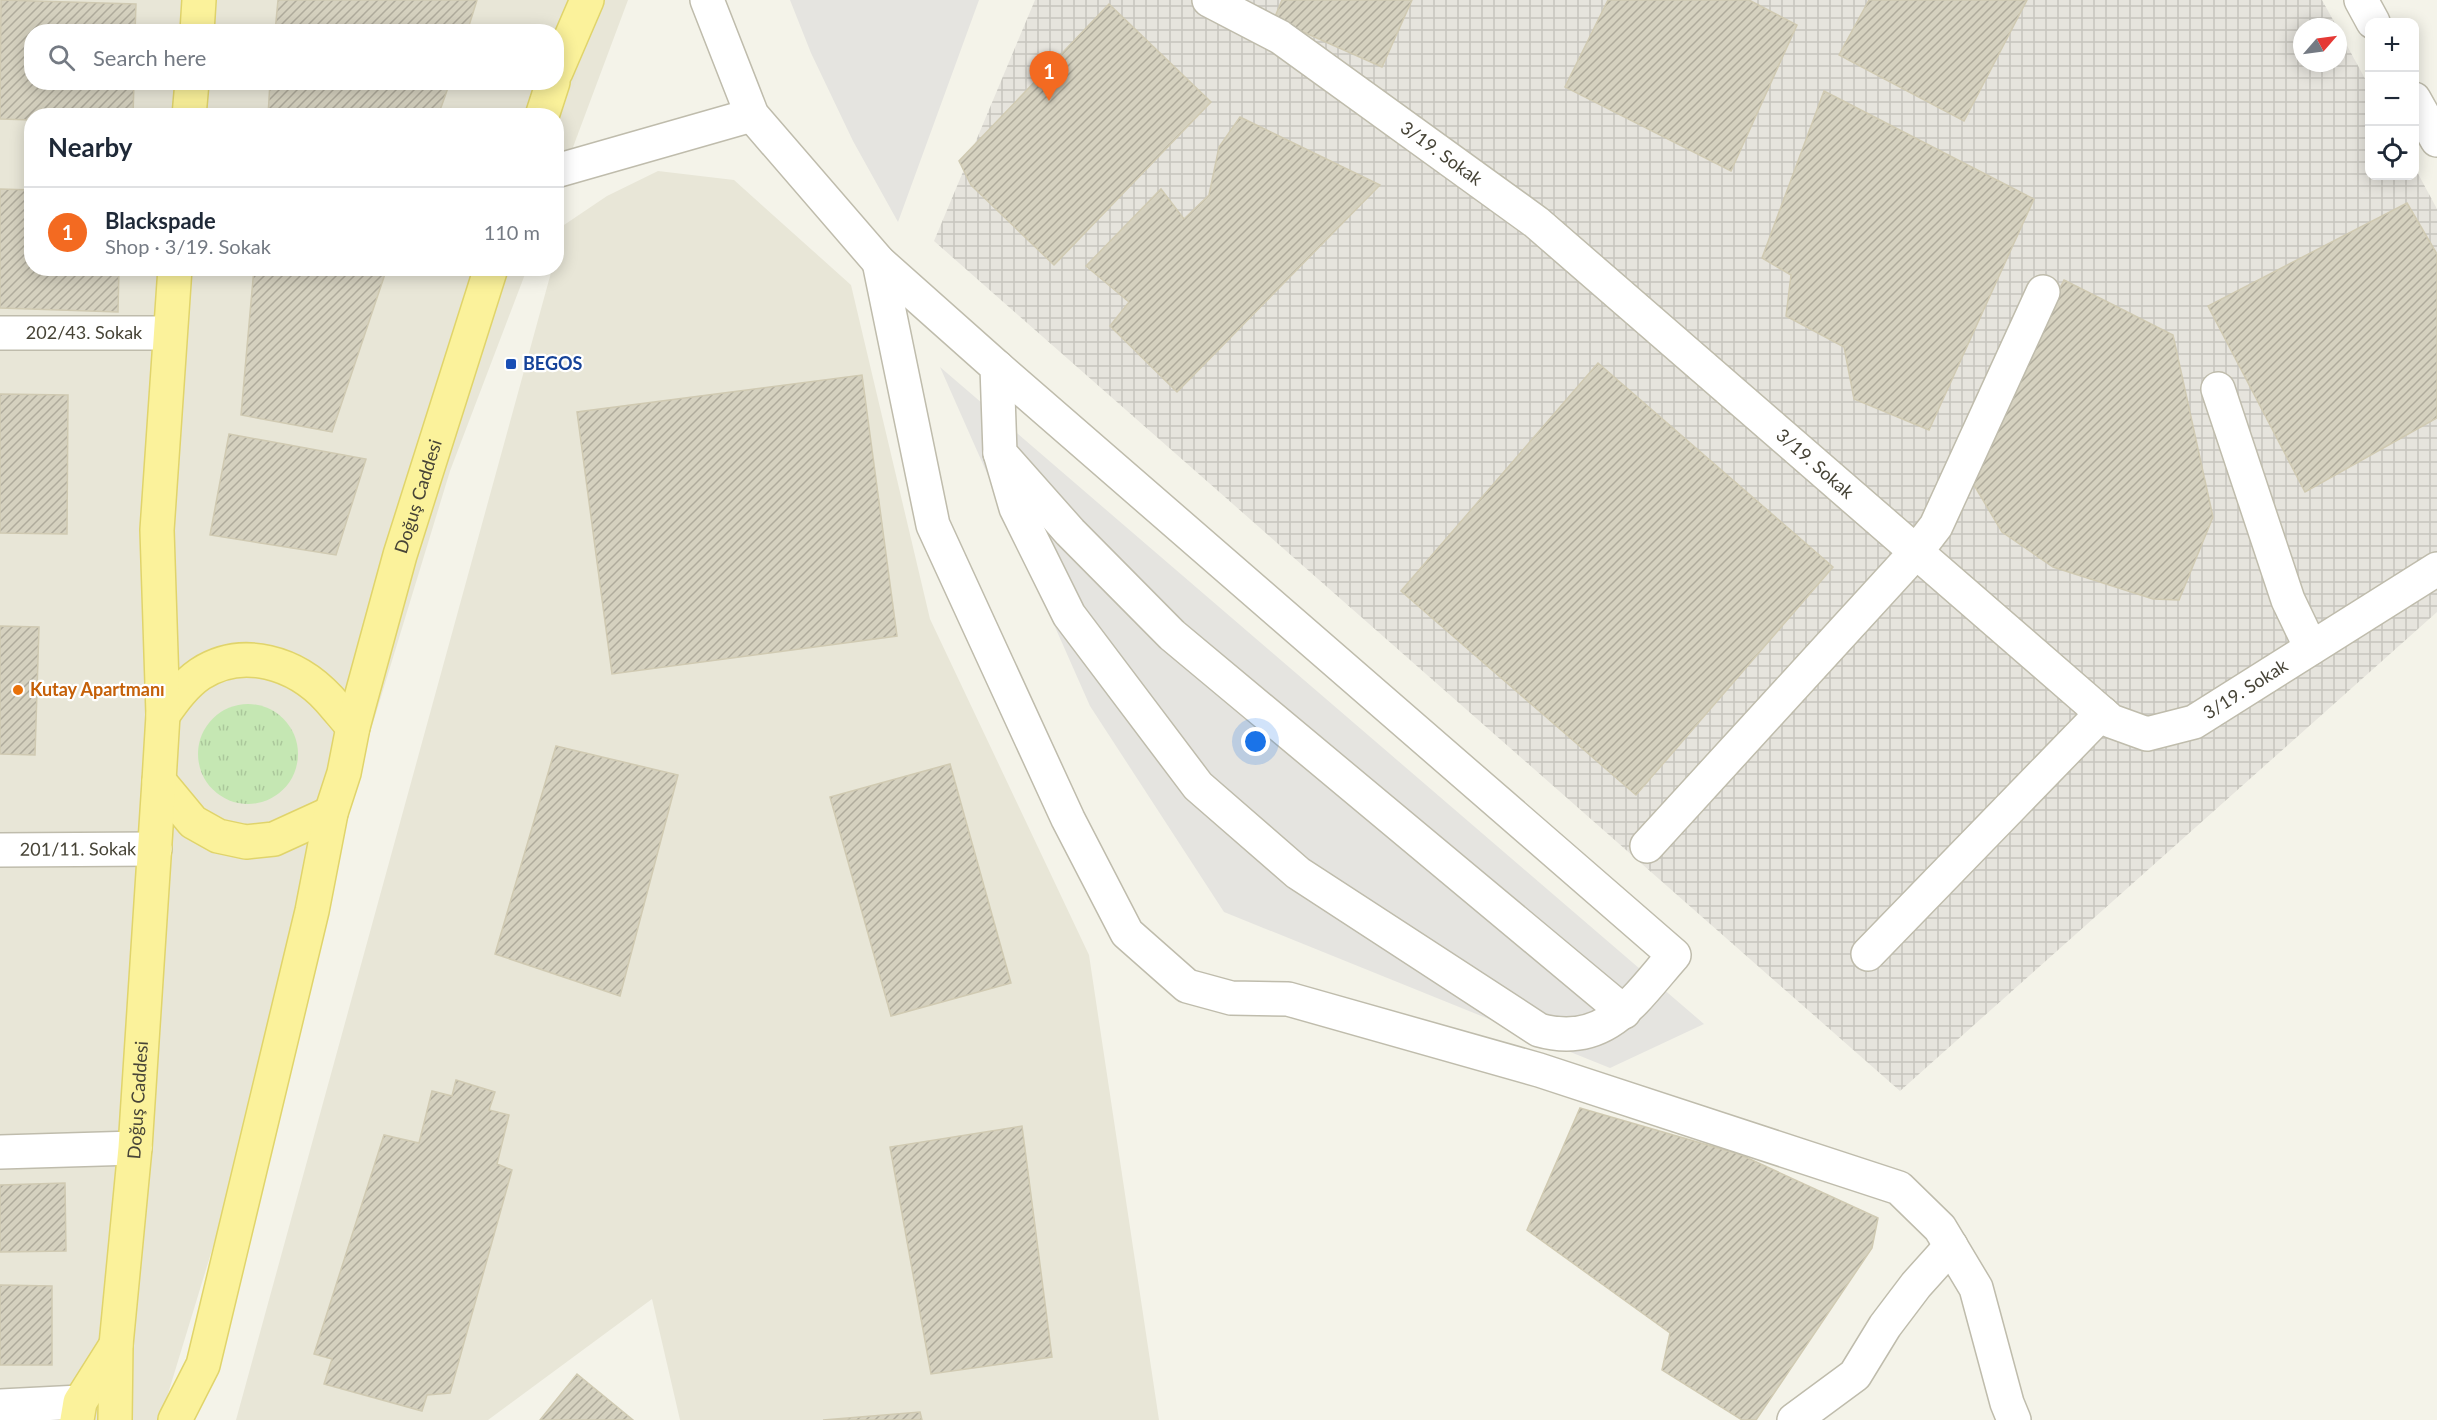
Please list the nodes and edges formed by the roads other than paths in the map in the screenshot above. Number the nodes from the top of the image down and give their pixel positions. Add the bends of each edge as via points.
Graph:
1 (200, 0) edge
2 (587, 0) edge
3 (707, 0) edge
4 (1209, 0) edge
5 (2361, 0) edge
6 (2371, 18) edge
7 (198, 24) edge
8 (564, 53) edge
9 (191, 90) edge
10 (550, 90) edge
11 (2419, 106) edge
12 (190, 108) edge
13 (545, 108) edge
14 (752, 115) junction
15 (2437, 140) edge
16 (564, 169) edge
17 (879, 262) junction
18 (174, 276) edge
19 (488, 276) edge
20 (2043, 292) dead end
21 (0, 333) edge
22 (169, 333) junction
23 (997, 367) junction
24 (2218, 389) dead end
25 (1000, 453) junction
26 (1916, 552) junction
27 (2437, 570) edge
28 (2311, 648) junction
29 (2102, 713) junction
30 (163, 716) junction
31 (352, 727) junction
32 (159, 781) junction
33 (331, 813) junction
34 (1647, 846) dead end
35 (155, 849) junction
36 (0, 850) edge
37 (1868, 954) dead end
38 (1624, 1012) junction
39 (135, 1148) junction
40 (0, 1152) edge
41 (1951, 1246) junction
42 (116, 1345) junction
43 (0, 1406) edge
44 (78, 1411) edge
45 (115, 1420) edge
46 (175, 1420) edge
47 (1794, 1420) edge
48 (2014, 1420) edge

1 - 7 main road
2 - 8 main road
3 - 14 street
4 - 26 street, 3/19. Sokak via 1280,36 1536,222
5 - 6 street
9 - 12 main road
10 - 13 main road
11 - 15 street
14 - 16 street
14 - 17 street
17 - 23 street
17 - 41 street via 933,525 1068,819 1127,933 1187,986 1231,998 1288,999 1539,1070 1899,1188 1940,1228
18 - 22 main road
19 - 31 main road, Doğuş Caddesi via 400,555
20 - 26 street via 1936,526
21 - 22 street, 202/43. Sokak
22 - 30 main road via 157,530
23 - 25 street
23 - 38 street via 1674,955
24 - 28 street via 2288,600
25 - 38 street via 1070,532 1172,635
25 - 38 street via 1016,508 1069,615 1198,786 1298,873 1539,1030 1579,1034 1610,1023
26 - 29 street, 3/19. Sokak
26 - 34 street
27 - 28 street, 3/19. Sokak
28 - 29 street, 3/19. Sokak via 2194,722 2147,734 2111,721
29 - 37 street
30 - 31 main road via 178,694 200,674 226,663 254,659 282,665 307,680 328,697
30 - 32 main road
31 - 33 main road via 344,773
32 - 33 main road via 193,822 218,836 246,842 274,839
32 - 35 main road, Doğuş Caddesi
33 - 46 main road via 312,911 204,1365
35 - 36 street, 201/11. Sokak
35 - 39 main road, Doğuş Caddesi
39 - 40 street
39 - 42 main road, Doğuş Caddesi
41 - 47 street via 1885,1326 1855,1375
41 - 48 street via 1976,1288
42 - 44 main road
42 - 45 main road, Doğuş Caddesi
43 - 44 street

